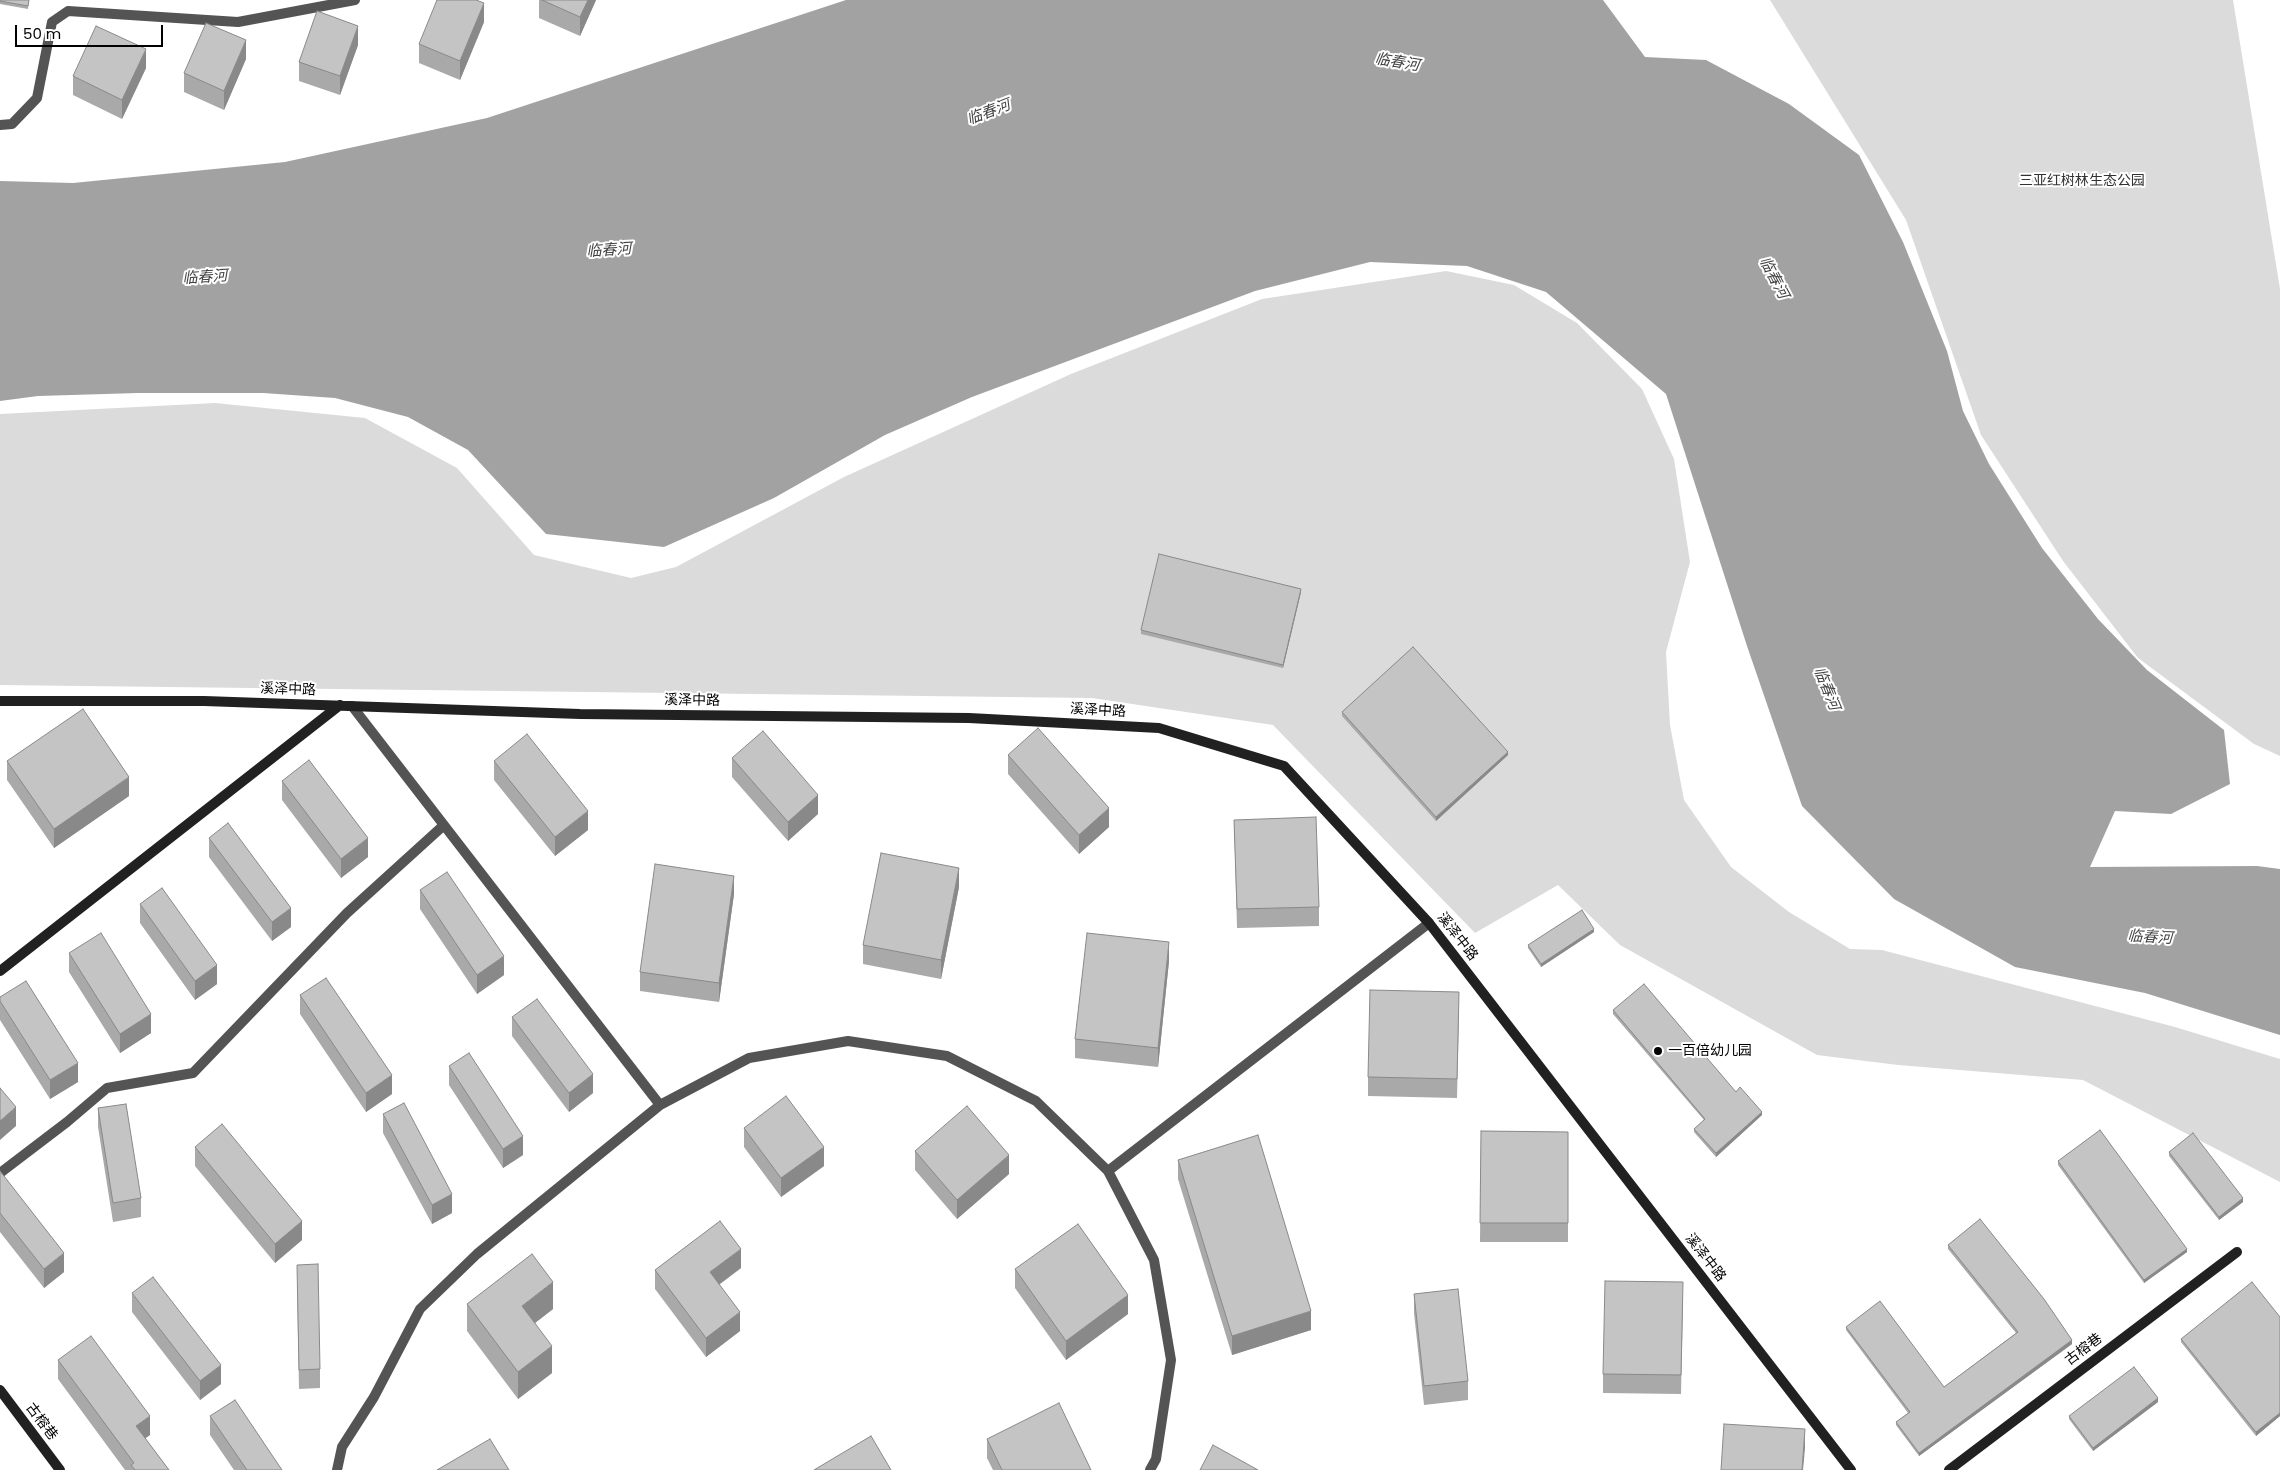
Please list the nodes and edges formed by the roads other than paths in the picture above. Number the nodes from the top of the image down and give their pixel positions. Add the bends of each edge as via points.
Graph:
1 (355, 0) edge
2 (0, 125) edge
3 (0, 701) edge
4 (340, 705) junction
5 (352, 706) junction
6 (444, 825) junction
7 (1429, 923) junction
8 (0, 971) edge
9 (660, 1105) junction
10 (1108, 1171) junction
11 (0, 1173) edge
12 (2237, 1252) dead end
13 (0, 1390) edge
14 (60, 1470) edge
15 (338, 1470) edge
16 (1150, 1470) edge
17 (1851, 1470) edge
18 (1949, 1470) edge

1 - 2 street via 238,22 68,11 52,22 37,98 12,124
3 - 4 street, 溪泽中路
4 - 5 street, 溪泽中路
4 - 8 street
5 - 6 street
5 - 7 street, 溪泽中路 via 580,714 969,718 1159,728 1284,766
6 - 9 street
6 - 11 street via 347,913 193,1073 107,1088
7 - 10 street
7 - 17 street, 溪泽中路
9 - 10 street via 749,1058 848,1042 947,1056 1036,1101
9 - 15 street via 476,1254 420,1309 374,1397 342,1447
10 - 16 street via 1154,1260 1171,1360 1156,1459
12 - 18 street, 古榕巷
13 - 14 street, 古榕巷

